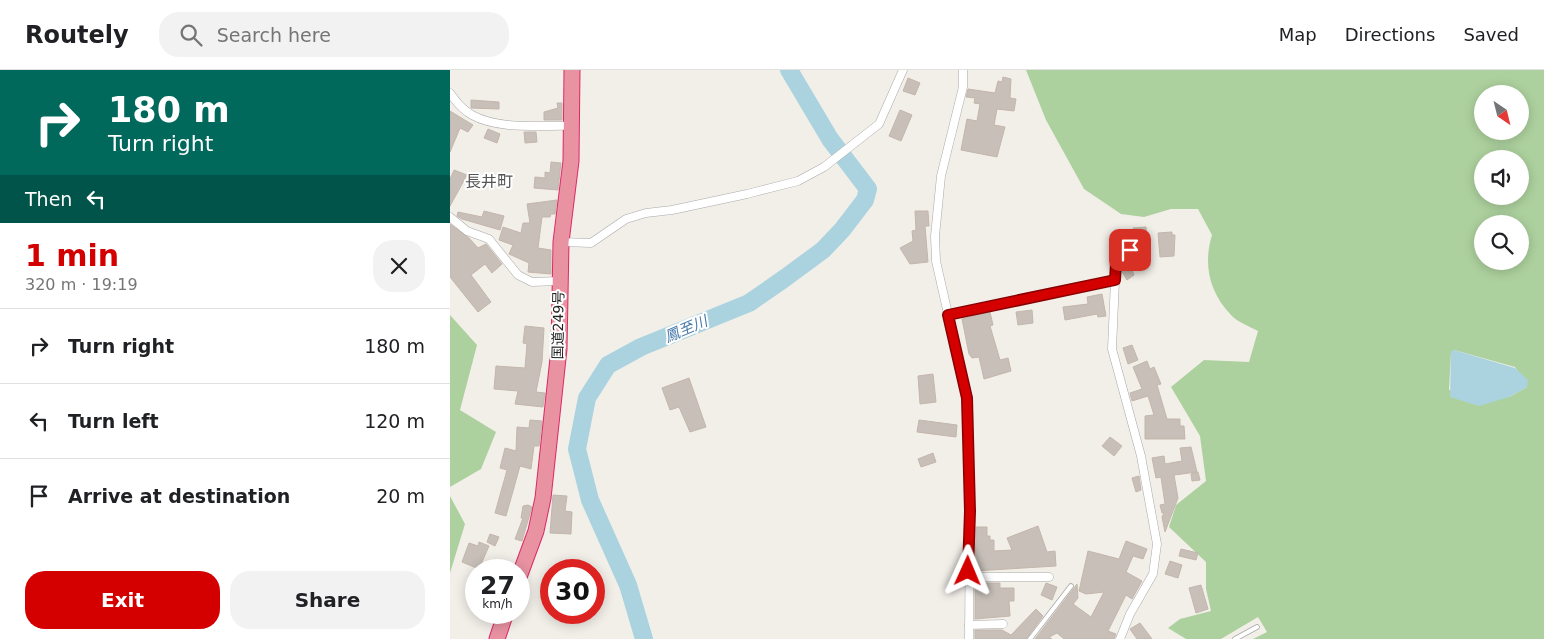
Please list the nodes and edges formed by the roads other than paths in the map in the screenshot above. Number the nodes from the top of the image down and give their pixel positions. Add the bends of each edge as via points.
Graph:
1 (572, 70) edge
2 (903, 70) edge
3 (963, 70) edge
4 (450, 93) edge
5 (572, 126) junction
6 (450, 217) edge
7 (561, 242) junction
8 (1148, 242) dead end
9 (1116, 263) joint
10 (1115, 280) junction
11 (559, 281) junction
12 (948, 315) junction
13 (526, 559) edge
14 (968, 577) junction
15 (1049, 577) dead end
16 (1071, 586) dead end
17 (502, 624) edge
18 (1003, 624) dead end
19 (969, 625) junction
20 (1257, 627) dead end
21 (497, 639) edge
22 (969, 639) edge
23 (1030, 639) edge
24 (1120, 639) edge
25 (1235, 639) edge

1 - 5 highway, 国道249号
2 - 7 street via 879,124 824,167 798,181 633,217 591,243
3 - 12 street via 936,215 936,261
4 - 5 street via 472,115 488,121
5 - 7 highway, 国道249号
6 - 11 street via 467,232 489,239 518,275 532,282
7 - 11 highway, 国道249号
8 - 9 lane via 1130,250
9 - 10 street
10 - 12 street
10 - 24 street via 1112,349 1141,456 1157,544 1153,574
11 - 13 highway, 国道249号 via 559,349 543,498
12 - 14 street via 967,398
14 - 15 street
14 - 19 street
16 - 23 lane
17 - 21 highway
18 - 19 street
19 - 22 street
20 - 25 lane

